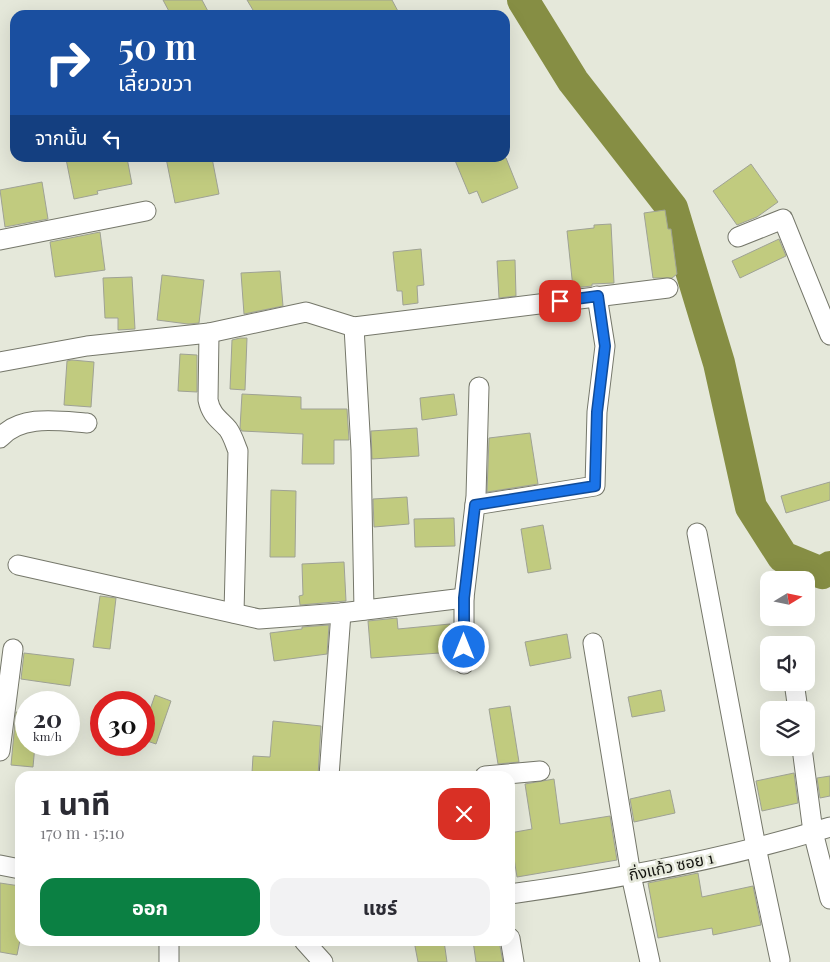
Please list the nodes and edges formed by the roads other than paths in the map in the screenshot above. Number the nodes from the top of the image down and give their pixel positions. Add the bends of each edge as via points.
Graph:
1 (146, 211) dead end
2 (738, 237) dead end
3 (0, 240) edge
4 (668, 288) dead end
5 (598, 296) junction
6 (354, 327) junction
7 (209, 334) junction
8 (830, 335) edge
9 (0, 362) edge
10 (479, 387) dead end
11 (87, 423) dead end
12 (0, 438) edge
13 (475, 505) junction
14 (697, 533) dead end
15 (18, 565) dead end
16 (464, 598) junction
17 (364, 610) junction
18 (234, 613) junction
19 (341, 613) junction
20 (593, 643) dead end
21 (14, 649) dead end
22 (464, 664) dead end
23 (0, 751) edge
24 (804, 756) edge
25 (329, 771) edge
26 (540, 771) dead end
27 (515, 773) edge
28 (822, 829) edge
29 (756, 847) junction
30 (0, 865) edge
31 (15, 868) edge
32 (631, 875) junction
33 (515, 893) edge
34 (830, 899) edge
35 (169, 946) edge
36 (309, 946) edge
37 (511, 946) edge
38 (780, 960) dead end
39 (169, 962) edge
40 (324, 962) edge
41 (514, 962) edge
42 (650, 962) edge

1 - 3 street
2 - 8 street via 783,218
4 - 5 street
5 - 6 street
5 - 13 street via 605,346 597,412 595,486
6 - 7 street via 306,312
6 - 17 street via 361,450
7 - 9 street via 87,346
7 - 18 street via 210,409 216,420 232,435 238,451
10 - 13 street
11 - 12 street via 40,420 7,430
13 - 16 street
14 - 29 street
15 - 18 street
16 - 17 street
16 - 22 street
17 - 19 street
18 - 19 street via 259,619
19 - 25 street
20 - 32 street
21 - 23 street
24 - 28 street
26 - 27 street
28 - 29 street, กิ่งแก้ว ซอย 1
28 - 34 street
29 - 32 street, กิ่งแก้ว ซอย 1
29 - 38 street
30 - 31 street
32 - 33 street, กิ่งแก้ว ซอย 1
32 - 42 street
35 - 39 street
36 - 40 street
37 - 41 street

